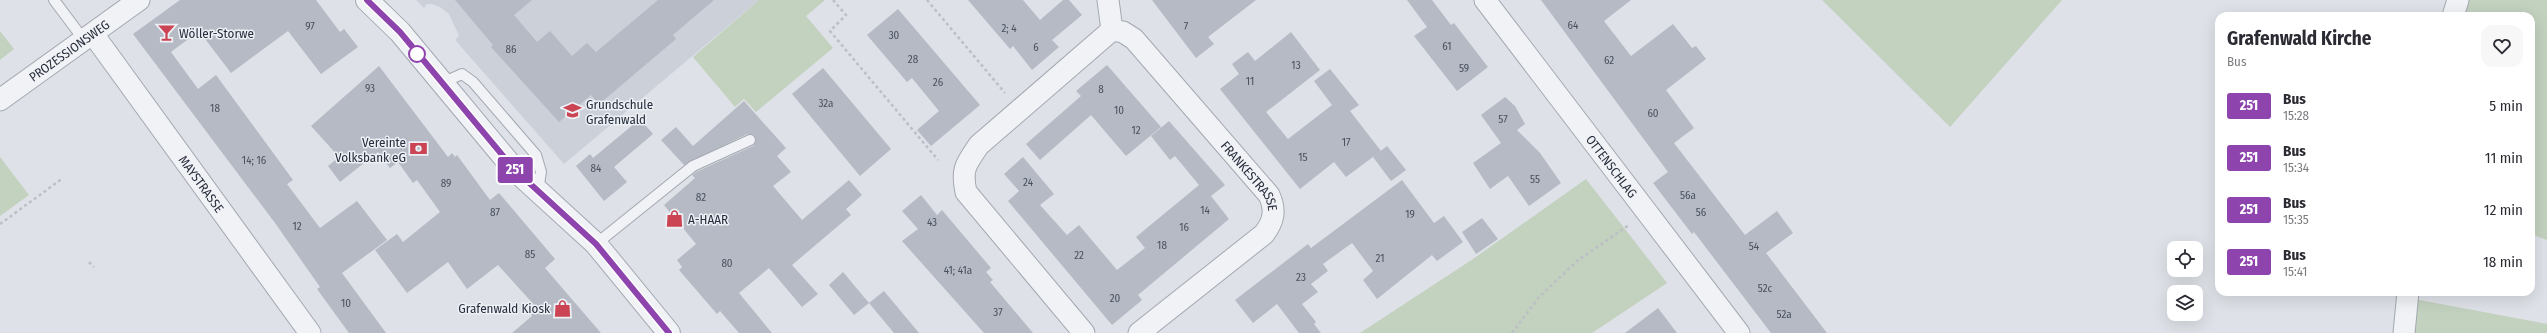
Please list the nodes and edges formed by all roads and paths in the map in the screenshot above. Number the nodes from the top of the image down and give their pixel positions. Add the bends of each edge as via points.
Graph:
1 (54, 0) edge
2 (139, 0) edge
3 (367, 0) edge
4 (833, 0) edge
5 (927, 0) edge
6 (1108, 0) edge
7 (1485, 0) edge
8 (2458, 0) edge
9 (2454, 12) edge
10 (1112, 30) junction
11 (89, 37) junction
12 (0, 100) edge
13 (1020, 110) junction
14 (750, 140) dead end
15 (938, 160) dead end
16 (63, 178) dead end
17 (1647, 214) junction
18 (0, 224) edge
19 (596, 244) junction
20 (89, 262) dead end
21 (94, 267) dead end
22 (2408, 296) edge
23 (310, 333) edge
24 (669, 333) edge
25 (1084, 333) edge
26 (1139, 333) edge
27 (1512, 333) edge
28 (1739, 333) edge
29 (2404, 333) edge

1 - 11 lane
2 - 11 street, PROZESSIONSWEG
3 - 19 street via 400,32 514,169
4 - 15 path via 846,15 830,31
5 - 13 path
6 - 10 street
7 - 17 street, OTTENSCHLAG
8 - 9 street
10 - 13 street
10 - 26 street, FRANKESTRASSE via 1123,32 1134,39 1269,195 1274,206 1274,217 1264,234
11 - 12 street, PROZESSIONSWEG
11 - 23 street, MAYSTRASSE
13 - 25 street via 979,145 966,163 962,175 966,192
14 - 19 lane via 693,166
16 - 18 path
17 - 27 path via 1577,261 1539,298
17 - 28 street, OTTENSCHLAG
19 - 24 street
20 - 21 path
22 - 29 street

